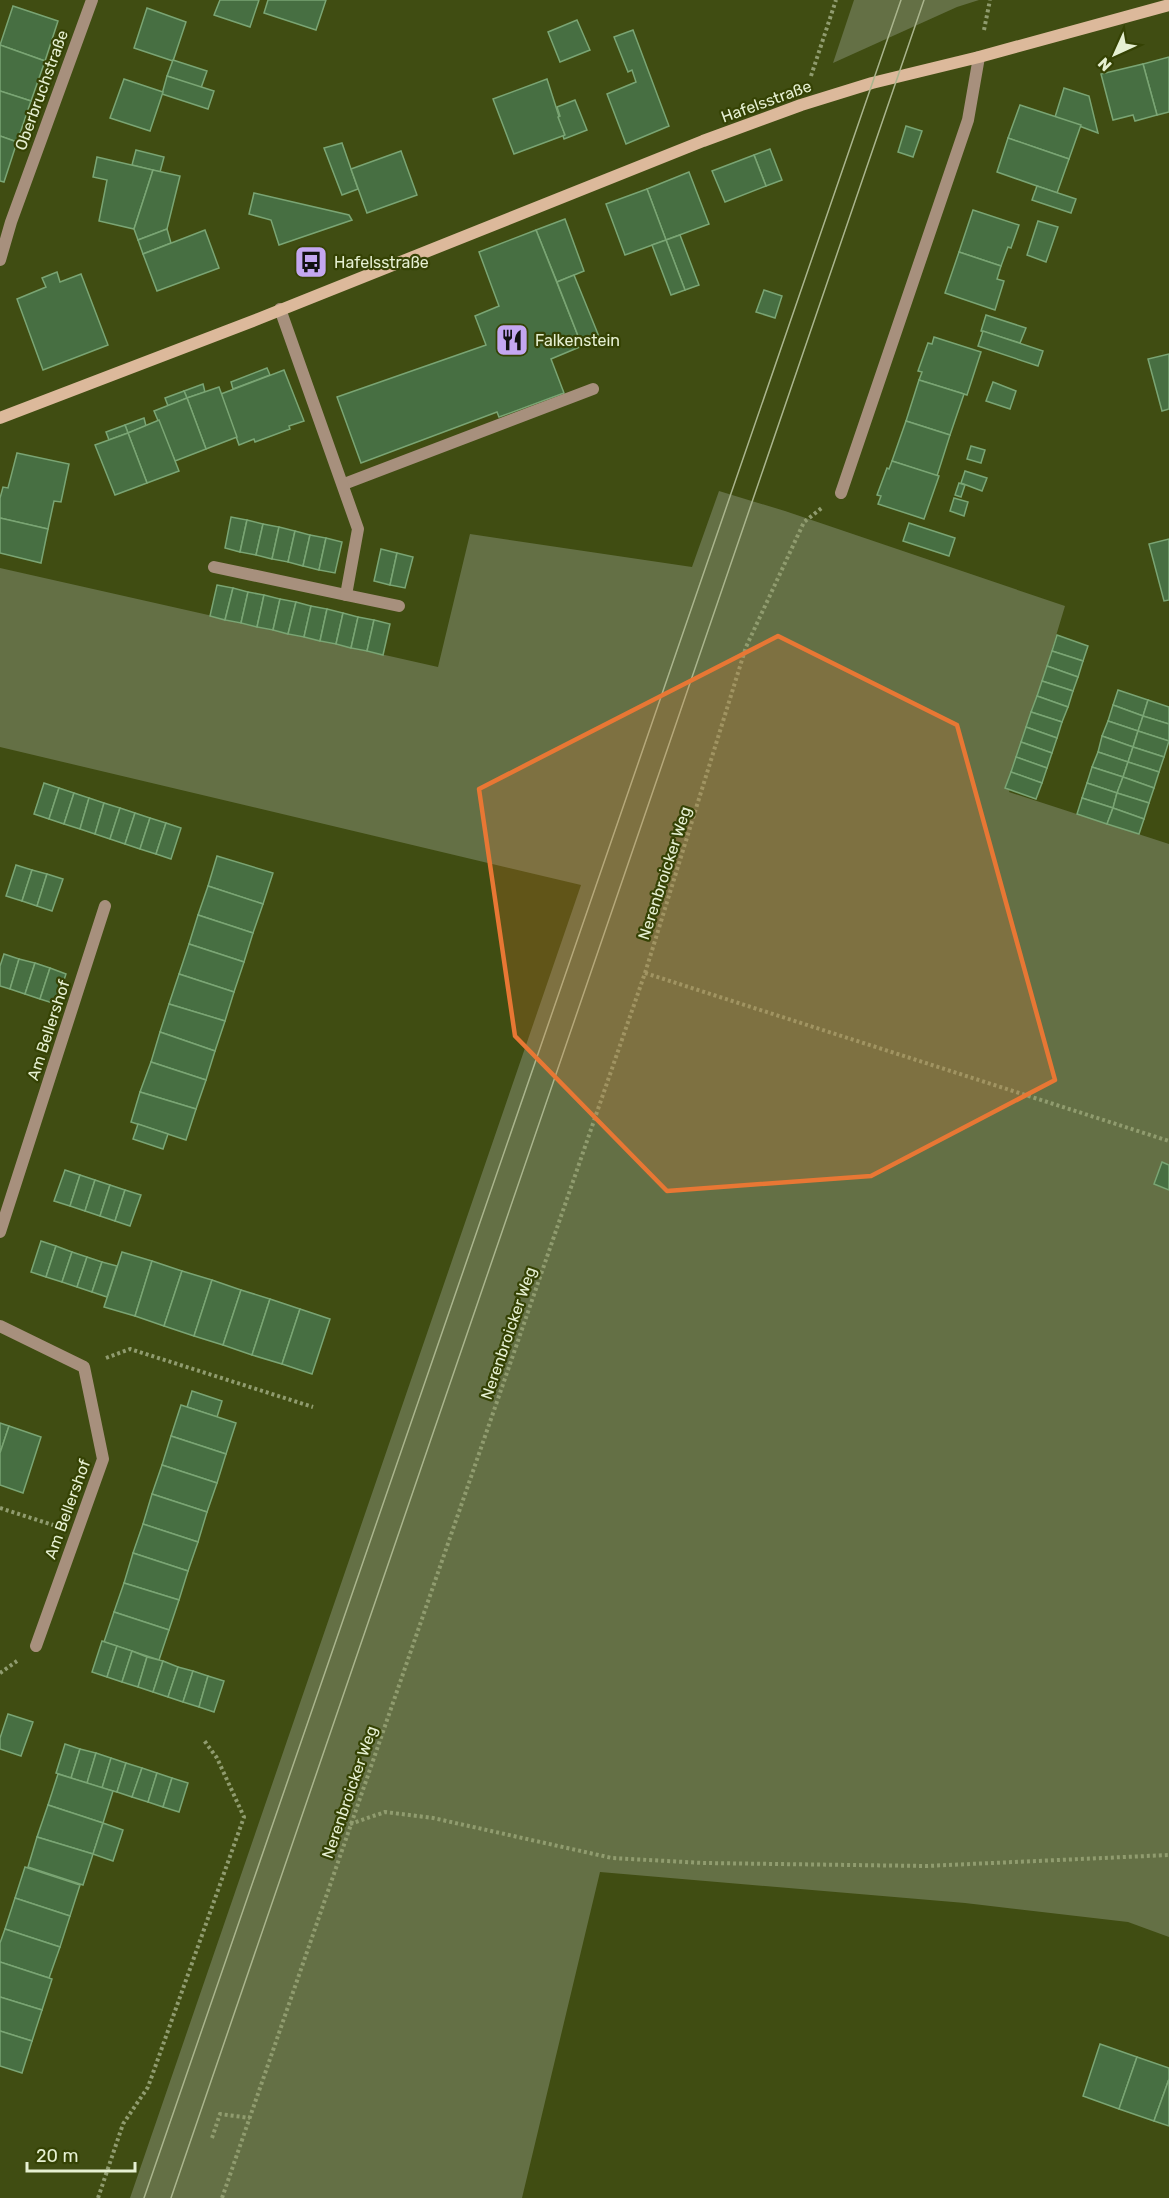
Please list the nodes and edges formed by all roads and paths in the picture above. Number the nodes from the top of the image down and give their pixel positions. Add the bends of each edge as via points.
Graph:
1 (92, 0) edge
2 (836, 0) edge
3 (1169, 5) edge
4 (979, 57) junction
5 (801, 105) junction
6 (0, 260) edge
7 (280, 309) junction
8 (593, 389) dead end
9 (0, 418) edge
10 (344, 484) junction
11 (841, 493) joint
12 (214, 567) dead end
13 (346, 594) junction
14 (399, 606) dead end
15 (105, 906) dead end
16 (645, 973) junction
17 (1169, 1141) edge
18 (0, 1232) edge
19 (0, 1326) edge
20 (84, 1367) junction
21 (313, 1407) dead end
22 (0, 1508) edge
23 (77, 1532) junction
24 (36, 1646) dead end
25 (203, 1739) dead end
26 (350, 1824) junction
27 (1169, 1855) edge
28 (250, 2118) junction
29 (212, 2138) dead end
30 (98, 2198) edge
31 (222, 2198) edge

1 - 6 street, Oberbruchstraße
2 - 5 path
3 - 4 main road, Hafelsstraße
4 - 5 main road, Hafelsstraße
4 - 11 street via 968,120
5 - 7 main road, Hafelsstraße
7 - 9 main road, Hafelsstraße
7 - 10 street
8 - 10 street
10 - 13 street via 358,529
11 - 16 path, Nerenbroicker Weg via 804,522 746,647
12 - 13 street
13 - 14 street
15 - 18 street, Am Bellershof
16 - 17 path
16 - 26 path, Nerenbroicker Weg
19 - 20 street
20 - 21 path via 130,1349
20 - 23 street, Am Bellershof via 103,1459
22 - 23 path
23 - 24 street, Am Bellershof
25 - 30 path via 217,1758 244,1817 148,2087 123,2124
26 - 27 path via 385,1812 433,1818 612,1858 703,1863 926,1866
26 - 28 path, Nerenbroicker Weg
28 - 29 path via 220,2114
28 - 31 path, Nerenbroicker Weg

